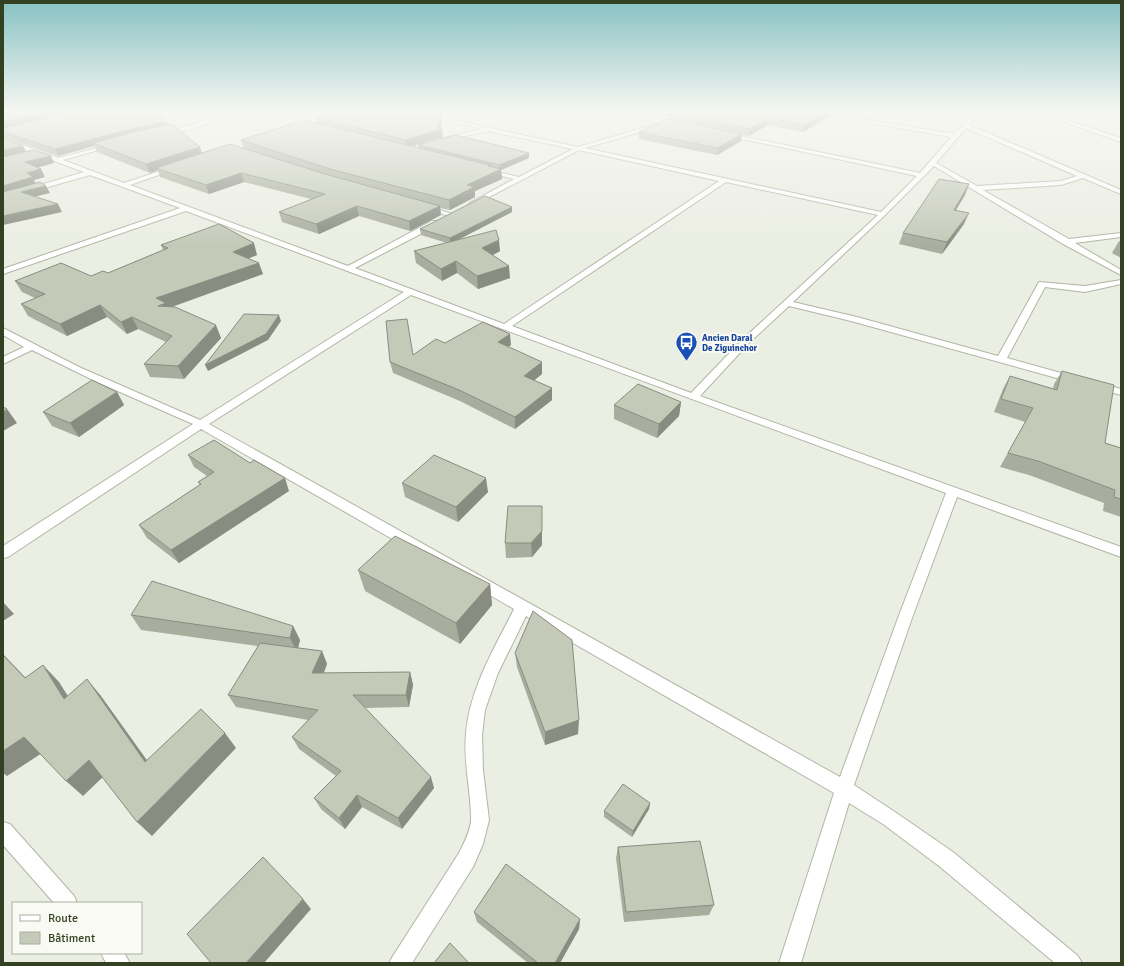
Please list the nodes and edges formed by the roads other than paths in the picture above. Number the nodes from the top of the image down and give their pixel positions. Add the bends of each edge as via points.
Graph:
1 (49, 157) edge
2 (69, 157) edge
3 (561, 157) edge
4 (622, 157) edge
5 (832, 157) edge
6 (938, 157) edge
7 (1041, 157) edge
8 (58, 160) junction
9 (933, 163) junction
10 (182, 166) edge
11 (483, 169) edge
12 (89, 173) junction
13 (921, 175) junction
14 (1082, 176) junction
15 (520, 178) junction
16 (726, 179) junction
17 (124, 185) junction
18 (977, 188) junction
19 (1121, 192) edge
20 (3, 198) edge
21 (422, 206) edge
22 (187, 208) junction
23 (458, 211) junction
24 (883, 214) junction
25 (1121, 235) edge
26 (1066, 242) junction
27 (347, 269) junction
28 (3, 272) edge
29 (1121, 273) edge
30 (1121, 282) edge
31 (410, 292) junction
32 (788, 303) junction
33 (505, 327) junction
34 (3, 331) edge
35 (31, 347) junction
36 (1001, 360) junction
37 (3, 361) edge
38 (1121, 392) edge
39 (693, 397) junction
40 (201, 424) junction
41 (953, 491) junction
42 (1121, 552) edge
43 (3, 553) edge
44 (523, 606) junction
45 (844, 789) junction
46 (4, 835) edge
47 (66, 902) edge
48 (111, 954) edge
49 (119, 963) edge
50 (400, 963) edge
51 (790, 963) edge
52 (1071, 963) edge

1 - 8 street
2 - 8 street
3 - 15 street
4 - 16 street
5 - 13 street
6 - 9 street
7 - 14 street
8 - 12 street
9 - 13 street
9 - 18 street
10 - 17 street
11 - 15 street
12 - 17 street
12 - 20 street
13 - 24 street
14 - 18 street via 1070,181
14 - 19 street
15 - 23 street
16 - 24 street
16 - 33 street
17 - 22 street
18 - 26 street
21 - 23 street
22 - 27 street
22 - 28 street
23 - 27 street
24 - 32 street
25 - 26 street
26 - 29 street
27 - 31 street
30 - 36 street via 1080,290 1042,284
31 - 33 street
31 - 40 street
32 - 36 street
32 - 39 street via 746,341
33 - 39 street
34 - 35 street
35 - 37 street
35 - 40 street
36 - 38 street
39 - 41 street
40 - 43 street
40 - 44 street
41 - 42 street
41 - 45 street
44 - 45 street
44 - 50 street via 490,673 477,710 474,770 480,820 474,844
45 - 51 street
45 - 52 street via 946,859
46 - 47 street
48 - 49 street

